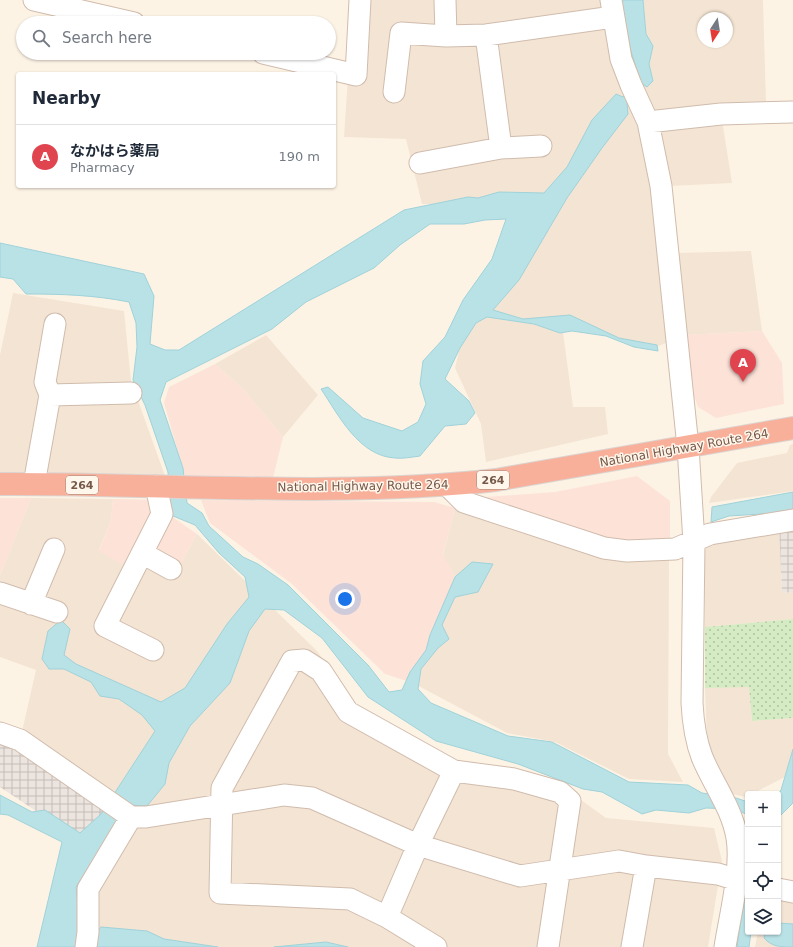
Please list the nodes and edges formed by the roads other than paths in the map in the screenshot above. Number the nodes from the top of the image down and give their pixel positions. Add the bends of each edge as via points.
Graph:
1 (34, 0) edge
2 (360, 0) edge
3 (445, 0) edge
4 (103, 8) edge
5 (612, 8) edge
6 (120, 16) edge
7 (486, 35) junction
8 (446, 36) junction
9 (293, 60) edge
10 (394, 92) dead end
11 (793, 112) edge
12 (648, 122) junction
13 (541, 146) dead end
14 (501, 148) junction
15 (420, 163) dead end
16 (55, 324) dead end
17 (131, 393) dead end
18 (50, 395) junction
19 (793, 428) edge
20 (688, 447) junction
21 (0, 484) edge
22 (34, 484) junction
23 (447, 485) junction
24 (160, 486) junction
25 (793, 520) edge
26 (694, 542) junction
27 (54, 549) dead end
28 (142, 553) junction
29 (171, 569) dead end
30 (0, 593) edge
31 (31, 604) junction
32 (57, 612) dead end
33 (153, 650) dead end
34 (0, 733) edge
35 (454, 771) junction
36 (223, 804) junction
37 (129, 815) junction
38 (418, 845) junction
39 (646, 866) junction
40 (561, 869) junction
41 (742, 882) edge
42 (781, 890) edge
43 (793, 892) edge
44 (386, 917) junction
45 (87, 940) edge
46 (436, 947) edge
47 (548, 947) edge
48 (632, 947) edge
49 (725, 947) edge

1 - 4 street
2 - 9 street via 356,75
3 - 8 street
4 - 6 street
5 - 7 street
5 - 12 street via 621,60
7 - 8 street
7 - 14 street
8 - 10 street via 401,33
11 - 12 street via 721,114
12 - 20 street via 661,186
13 - 14 street
14 - 15 street
16 - 18 street via 45,382
17 - 18 street
18 - 22 street
19 - 20 highway, National Highway Route 264 / 264
20 - 23 highway, National Highway Route 264 / 264 via 496,480
20 - 26 street
21 - 22 highway, National Highway Route 264 / 264
22 - 24 highway, National Highway Route 264 / 264
23 - 24 highway, National Highway Route 264 / 264 via 338,488
23 - 26 street via 464,502 604,548 627,551 675,548
24 - 28 street via 162,514
25 - 26 street via 710,534
26 - 41 street via 693,728 702,757 730,815 737,838
27 - 31 street
28 - 29 street
28 - 33 street via 105,626
30 - 31 street
31 - 32 street
34 - 37 street via 20,740
35 - 36 street via 348,712 321,671 304,660 292,661 222,788
35 - 38 street
35 - 40 street via 514,779 560,792 570,801
36 - 37 street via 146,817
36 - 38 street via 284,795 312,798
36 - 44 street via 220,893 350,900
37 - 45 street via 88,889
38 - 40 street via 520,876
38 - 44 street
39 - 40 street via 619,861
39 - 41 street via 718,874
39 - 48 street
40 - 47 street
41 - 49 street
42 - 43 street
44 - 46 street

